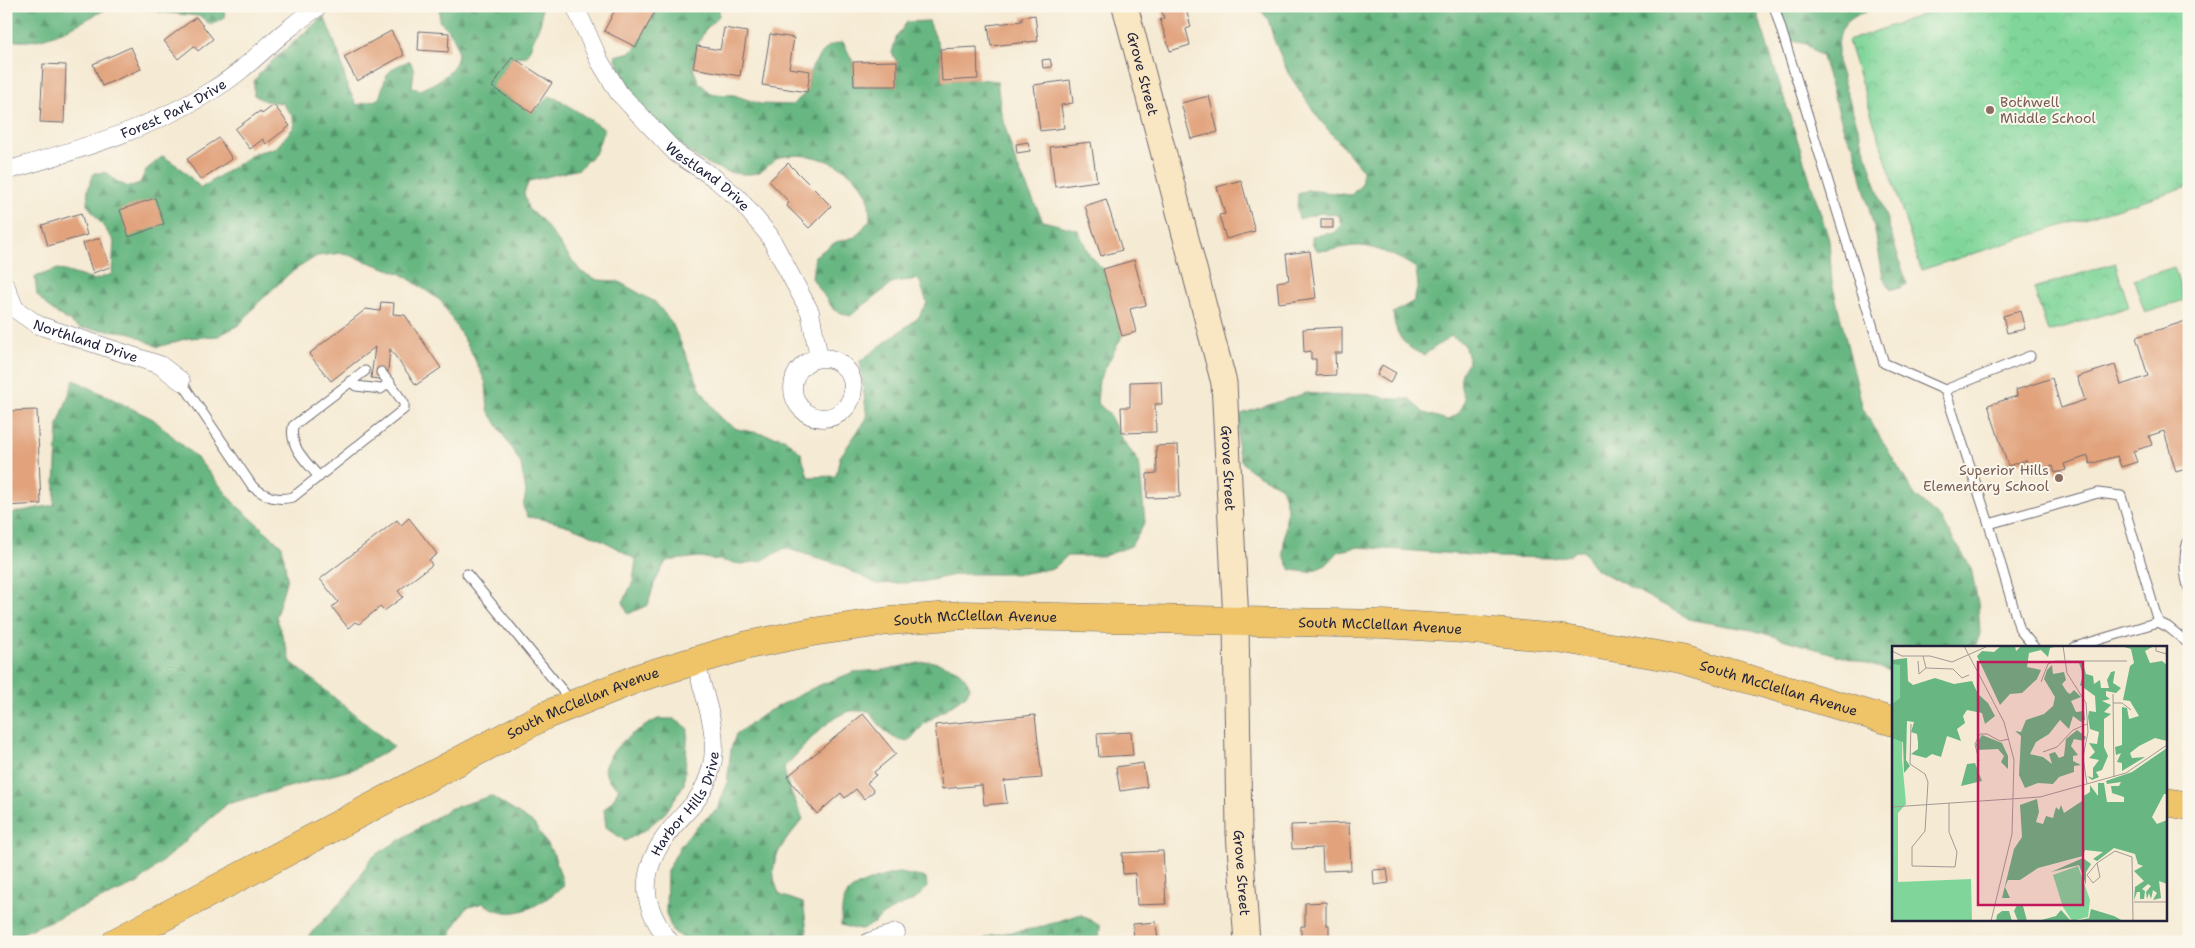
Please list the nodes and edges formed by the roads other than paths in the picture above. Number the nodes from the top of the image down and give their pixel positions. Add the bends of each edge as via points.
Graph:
1 (319, 6) edge
2 (575, 6) edge
3 (1125, 6) edge
4 (1774, 6) edge
5 (6, 171) edge
6 (6, 287) edge
7 (10, 313) edge
8 (2030, 356) dead end
9 (819, 358) dead end
10 (365, 370) dead end
11 (381, 372) dead end
12 (181, 381) joint
13 (350, 381) junction
14 (390, 382) junction
15 (1946, 390) junction
16 (319, 477) junction
17 (1989, 524) junction
18 (2189, 539) edge
19 (467, 574) dead end
20 (2189, 589) edge
21 (1236, 621) junction
22 (2158, 622) junction
23 (2189, 644) edge
24 (2033, 646) edge
25 (2079, 646) edge
26 (694, 660) junction
27 (572, 704) junction
28 (1892, 721) edge
29 (2168, 802) edge
30 (2189, 806) edge
31 (116, 942) edge
32 (670, 942) edge
33 (1247, 942) edge

1 - 5 street, Forest Park Drive via 212,91 163,118 106,141
2 - 9 street, Westland Drive via 599,60 619,93 676,153 738,198 769,234 810,312
3 - 21 main road, Grove Street via 1224,384
4 - 15 lane via 1884,363
6 - 7 street, Northland Drive
7 - 12 street, Northland Drive via 160,365
8 - 15 lane
10 - 13 lane
11 - 14 lane
12 - 16 lane via 240,471 266,497 280,500 293,497
13 - 14 lane via 356,386 381,389
13 - 16 lane via 294,426 295,447
14 - 16 lane via 404,409
15 - 17 lane
17 - 22 lane via 2098,493 2121,496
17 - 24 lane via 2020,630
18 - 20 lane via 2185,558 2185,579
19 - 27 lane
21 - 26 main road, South McClellan Avenue via 962,615 812,632
21 - 28 main road, South McClellan Avenue via 1383,624 1557,638 1681,659
21 - 33 main road, Grove Street via 1239,833
22 - 23 lane
22 - 25 lane
26 - 27 main road, South McClellan Avenue
26 - 32 street, Harbor Hills Drive via 712,727 715,750 712,767 692,808 663,840 651,864 646,887 649,907
27 - 31 main road, South McClellan Avenue
29 - 30 main road

